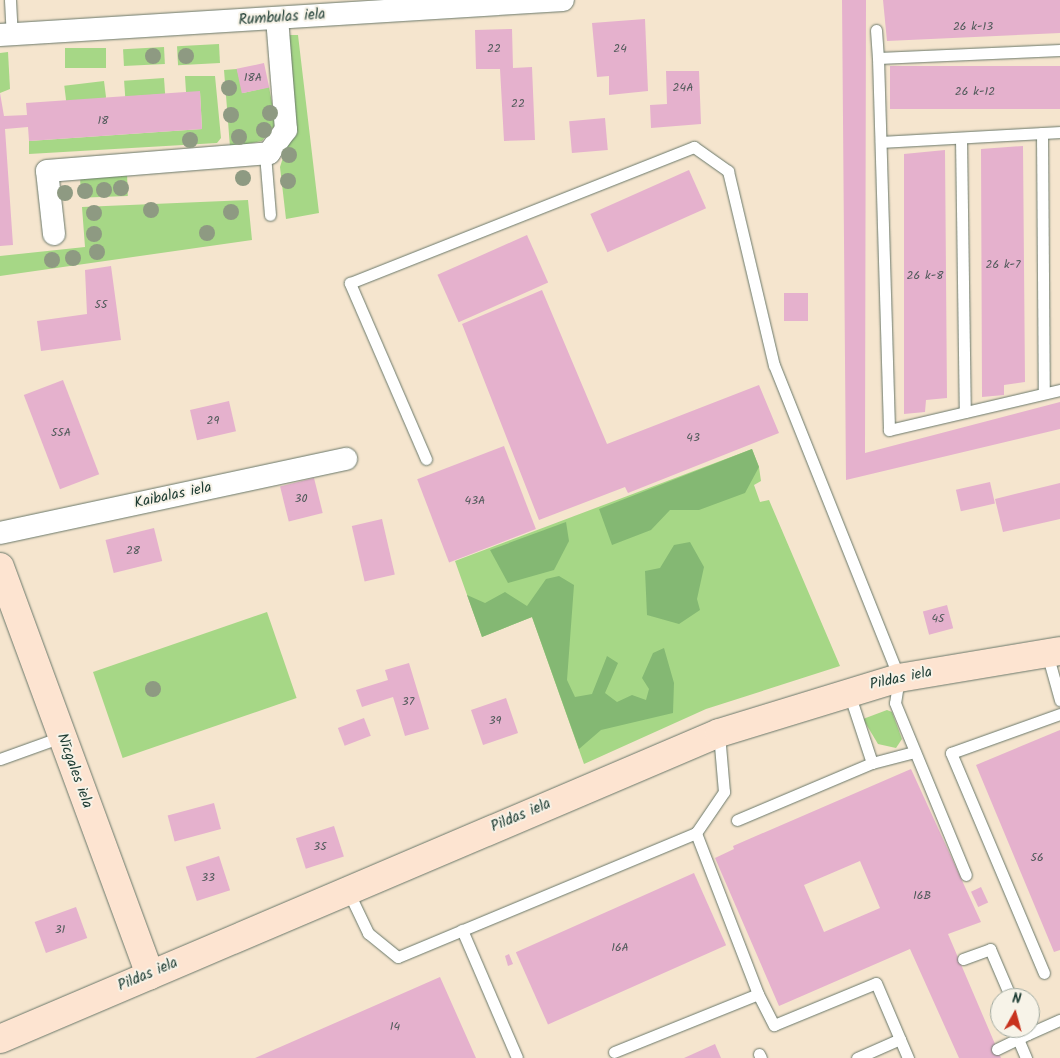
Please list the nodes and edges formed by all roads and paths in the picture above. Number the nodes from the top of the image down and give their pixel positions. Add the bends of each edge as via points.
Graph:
1 (10, 0) edge
2 (563, 0) edge
3 (374, 6) edge
4 (277, 18) junction
5 (876, 30) dead end
6 (6, 35) edge
7 (1060, 50) edge
8 (878, 58) junction
9 (1060, 132) edge
10 (1042, 133) junction
11 (961, 138) junction
12 (881, 142) junction
13 (265, 154) junction
14 (270, 214) dead end
15 (54, 234) dead end
16 (1060, 390) edge
17 (1044, 393) junction
18 (966, 412) junction
19 (426, 459) dead end
20 (346, 460) dead end
21 (0, 534) edge
22 (0, 567) edge
23 (1053, 652) edge
24 (899, 678) junction
25 (848, 692) junction
26 (1060, 700) edge
27 (1060, 714) edge
28 (719, 733) junction
29 (61, 737) junction
30 (914, 752) junction
31 (0, 759) edge
32 (872, 763) junction
33 (737, 820) dead end
34 (696, 833) junction
35 (966, 875) dead end
36 (347, 889) junction
37 (462, 930) junction
38 (963, 960) dead end
39 (1044, 973) dead end
40 (150, 975) junction
41 (1006, 988) edge
42 (758, 994) junction
43 (1060, 1020) edge
44 (1040, 1028) edge
45 (1016, 1038) edge
46 (1024, 1038) edge
47 (0, 1039) edge
48 (900, 1040) junction
49 (997, 1048) dead end
50 (614, 1052) dead end
51 (516, 1058) edge
52 (857, 1058) edge
53 (908, 1058) edge
54 (1026, 1058) edge

1 - 6 lane
2 - 3 street, Rumbulas iela
3 - 4 street, Rumbulas iela
4 - 6 street, Rumbulas iela
4 - 13 street via 286,130
5 - 8 lane
7 - 8 lane
8 - 12 lane
9 - 10 lane
10 - 11 lane
10 - 17 lane
11 - 12 lane
11 - 18 lane
12 - 18 lane via 889,430
13 - 14 lane
13 - 15 street via 47,171
16 - 17 lane
17 - 18 lane
19 - 24 lane via 350,283 694,147 728,172 774,365
20 - 21 street, Kaibalas iela
22 - 29 street, Nīcgales iela
23 - 24 street, Pildas iela
23 - 26 lane
24 - 25 street, Pildas iela
24 - 30 lane via 895,703
25 - 28 street, Pildas iela
25 - 32 lane
27 - 39 lane via 951,753
28 - 34 lane via 724,792
28 - 36 street, Pildas iela
29 - 31 lane
29 - 40 street, Nīcgales iela
30 - 32 lane
30 - 35 lane
32 - 33 lane
34 - 37 lane
34 - 42 lane
36 - 37 lane via 368,933 398,957
36 - 40 street, Pildas iela
37 - 51 lane
38 - 41 lane via 990,949
40 - 47 street, Pildas iela
42 - 48 lane via 774,1025 876,983
42 - 50 lane
43 - 44 lane
45 - 49 lane
46 - 54 lane
48 - 52 lane
48 - 53 lane

